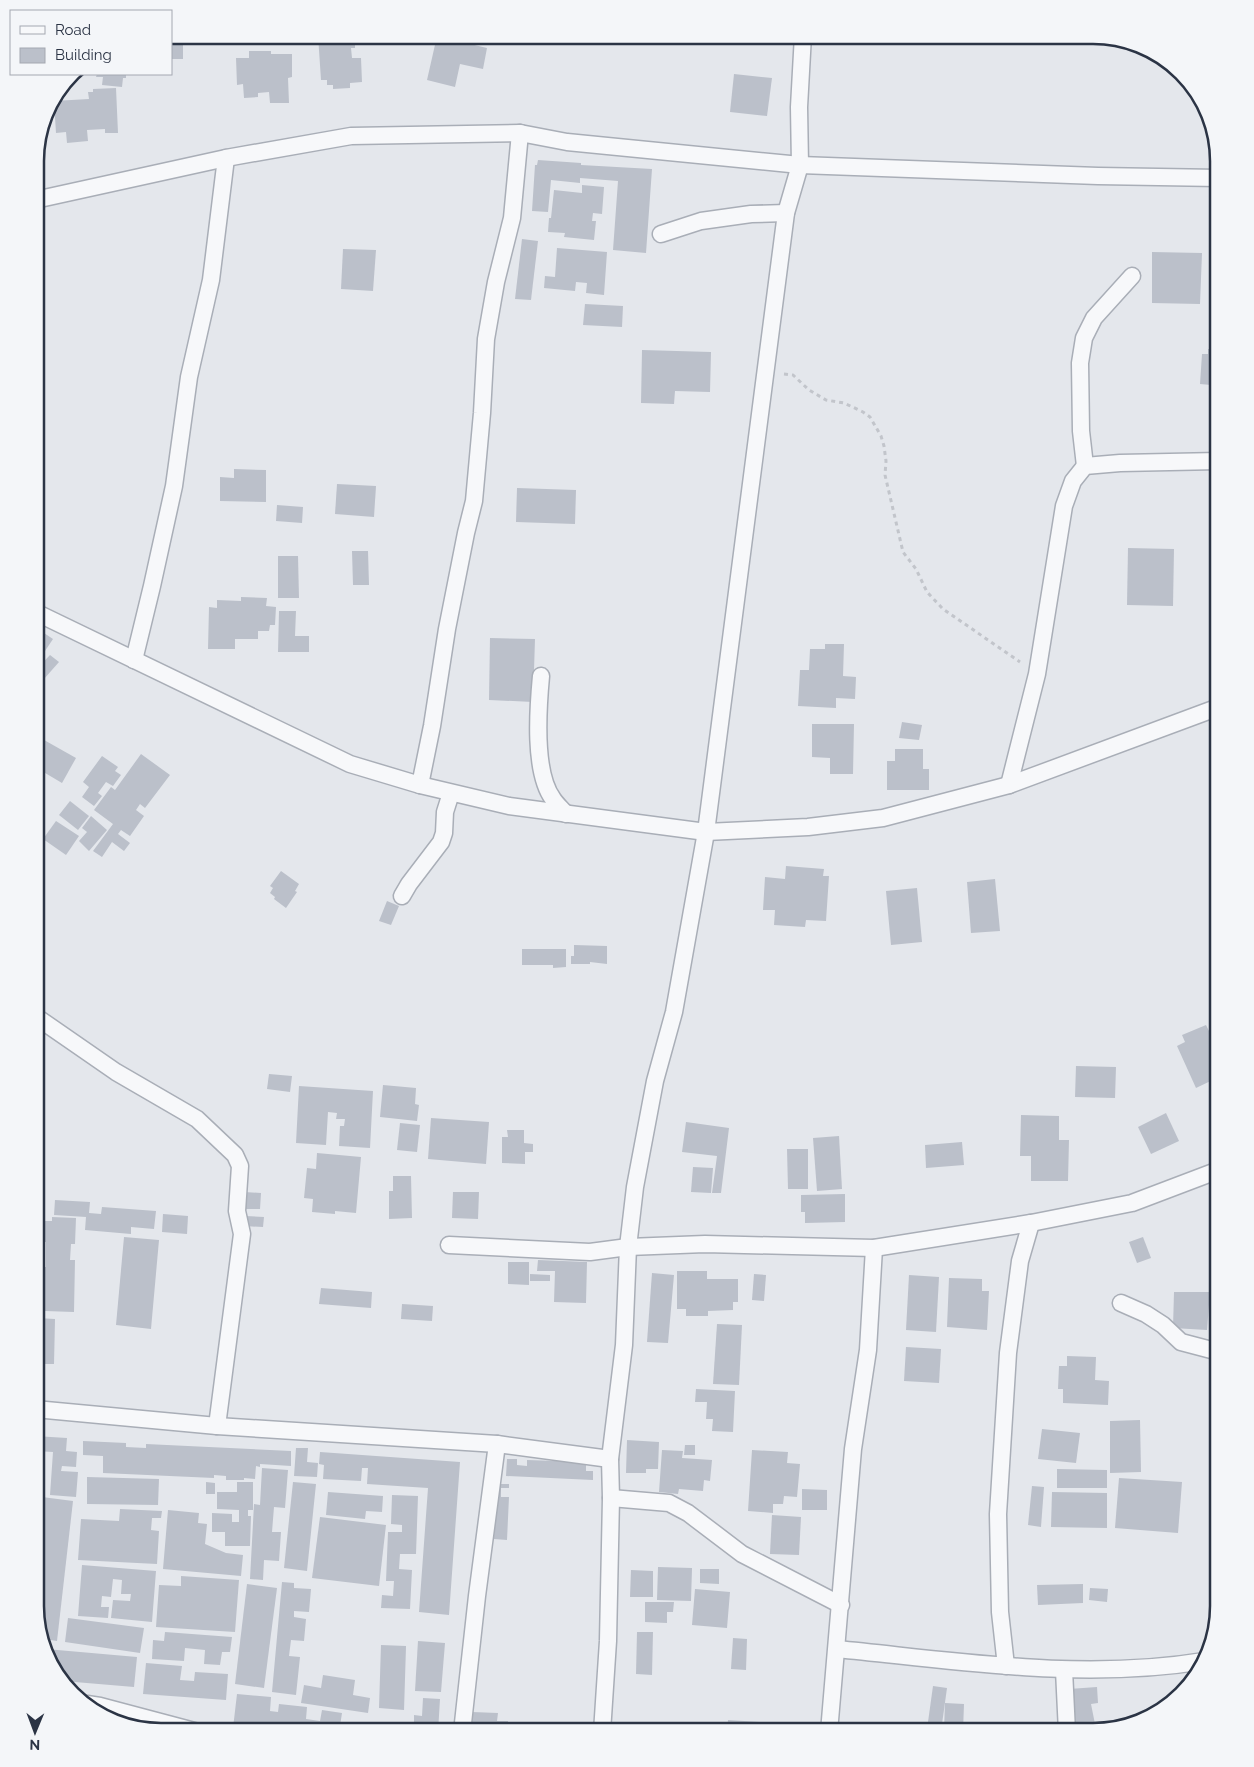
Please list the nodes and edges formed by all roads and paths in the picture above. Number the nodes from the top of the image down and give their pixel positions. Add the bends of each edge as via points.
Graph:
1 (802, 44) edge
2 (520, 133) junction
3 (226, 158) junction
4 (800, 165) junction
5 (1210, 178) edge
6 (44, 198) edge
7 (786, 213) junction
8 (661, 234) dead end
9 (1132, 276) dead end
10 (764, 374) junction
11 (1210, 461) edge
12 (1085, 466) junction
13 (44, 616) edge
14 (134, 660) junction
15 (1037, 674) junction
16 (541, 676) dead end
17 (1210, 710) edge
18 (1009, 785) junction
19 (420, 786) junction
20 (451, 793) junction
21 (566, 814) junction
22 (706, 832) junction
23 (402, 896) dead end
24 (44, 1022) edge
25 (1210, 1173) edge
26 (1031, 1223) junction
27 (449, 1245) dead end
28 (628, 1247) junction
29 (874, 1248) junction
30 (1122, 1303) dead end
31 (1210, 1350) edge
32 (44, 1410) edge
33 (217, 1426) junction
34 (498, 1444) junction
35 (610, 1459) junction
36 (612, 1498) junction
37 (841, 1605) junction
38 (837, 1649) junction
39 (1196, 1662) edge
40 (1006, 1666) junction
41 (1064, 1670) junction
42 (114, 1713) edge
43 (158, 1723) edge
44 (463, 1723) edge
45 (603, 1723) edge
46 (830, 1723) edge
47 (1067, 1723) edge

1 - 4 street
2 - 3 street via 351,136
2 - 4 street via 567,142
2 - 19 street via 512,218 486,339 474,501 447,629
3 - 6 street
3 - 14 street via 211,280 189,377 174,486
4 - 5 street
4 - 7 street
7 - 8 street via 751,214 701,222
7 - 10 street
9 - 12 street via 1094,318 1084,338 1080,362
10 - 15 path via 793,374 809,390 826,400 844,403 870,417 881,436 885,474 902,552 916,569 927,592 943,609
10 - 22 street
11 - 12 street
12 - 15 street via 1073,481 1064,506
13 - 14 street
14 - 19 street via 350,764
15 - 18 street
16 - 21 street via 538,720 543,778 552,798
17 - 18 street
18 - 22 street via 883,818 808,827
19 - 20 street
20 - 21 street
20 - 23 street via 444,812 441,842
21 - 22 street
22 - 28 street via 674,1012 635,1186
24 - 33 street via 116,1072 197,1119 235,1155 240,1166 237,1211 242,1234
25 - 26 street via 1132,1203
26 - 29 street
26 - 40 street via 1020,1261 1008,1353 998,1514 1000,1612
27 - 28 street via 590,1252
28 - 29 street via 705,1244
28 - 35 street via 624,1345
29 - 37 street via 868,1350 853,1449
30 - 31 street via 1163,1325 1181,1342
32 - 33 street
33 - 34 street
34 - 35 street
34 - 44 street
35 - 36 street
36 - 37 street via 669,1503 688,1513 742,1554
36 - 45 street
37 - 38 street
38 - 40 street
38 - 46 street
39 - 41 street
40 - 41 street
41 - 47 street
42 - 43 street

